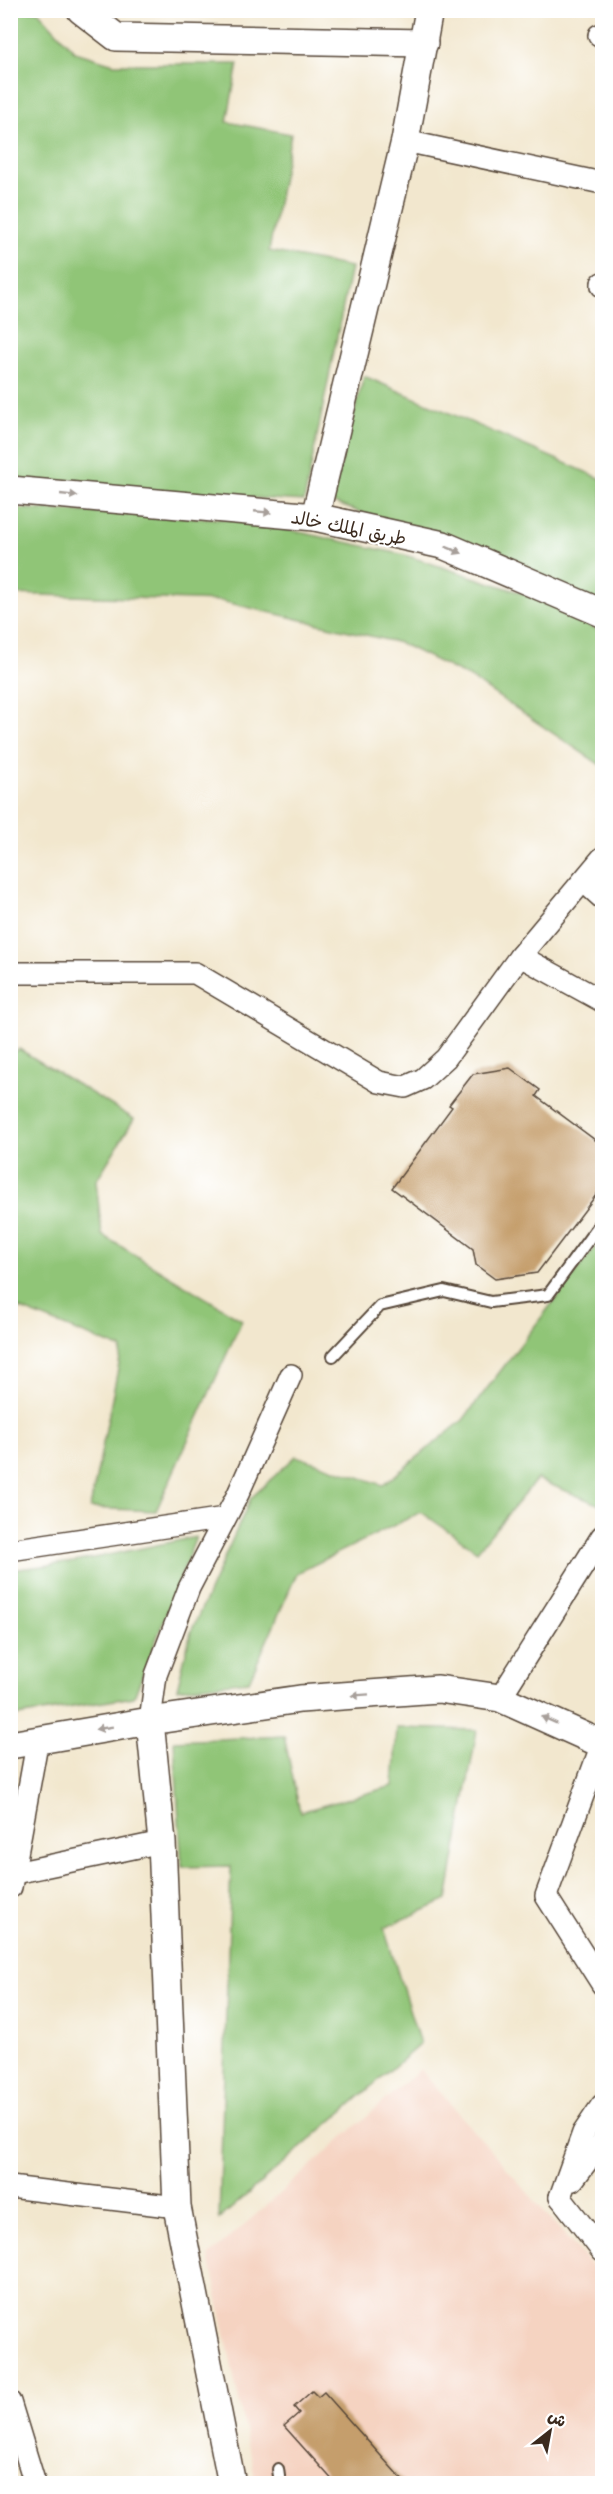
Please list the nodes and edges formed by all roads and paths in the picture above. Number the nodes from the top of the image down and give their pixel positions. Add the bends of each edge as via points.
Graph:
1 (81, 10) edge
2 (429, 10) edge
3 (424, 43) junction
4 (405, 141) junction
5 (603, 183) edge
6 (10, 490) edge
7 (315, 517) junction
8 (603, 613) edge
9 (603, 858) edge
10 (583, 882) junction
11 (603, 898) edge
12 (520, 956) junction
13 (10, 973) edge
14 (603, 1001) edge
15 (603, 1221) edge
16 (333, 1356) dead end
17 (291, 1375) dead end
18 (225, 1518) junction
19 (603, 1536) edge
20 (10, 1550) edge
21 (500, 1698) junction
22 (150, 1721) junction
23 (38, 1738) junction
24 (602, 1744) edge
25 (10, 1745) edge
26 (162, 1842) junction
27 (11, 1879) edge
28 (603, 1984) edge
29 (603, 2105) edge
30 (603, 2142) edge
31 (10, 2187) edge
32 (560, 2197) junction
33 (177, 2207) junction
34 (603, 2251) edge
35 (10, 2402) edge
36 (278, 2469) dead end
37 (35, 2484) edge
38 (232, 2484) edge
39 (280, 2484) edge

1 - 3 street via 117,37
2 - 3 street
3 - 4 street
4 - 5 street
4 - 7 street
6 -> 7 street, طريق الملك خالد
7 -> 8 street, طريق الملك خالد via 442,545
9 - 10 street
10 - 11 street
10 - 12 street
12 - 13 street via 446,1058 423,1079 405,1087 379,1082 195,973
12 - 14 street
15 - 16 lane via 548,1295 490,1302 444,1291 380,1306
17 - 18 street
18 - 20 street
18 - 22 street via 189,1588 156,1675
19 - 21 street
21 -> 22 street via 438,1689 300,1700
24 -> 21 street
22 -> 23 street
22 - 26 street
23 - 25 street
23 - 27 street
24 - 28 street via 546,1896
26 - 27 street
26 - 33 street
29 - 32 street via 584,2133
30 - 32 street
31 - 33 street
32 - 34 street
33 - 38 street
35 - 37 street
36 - 39 lane

